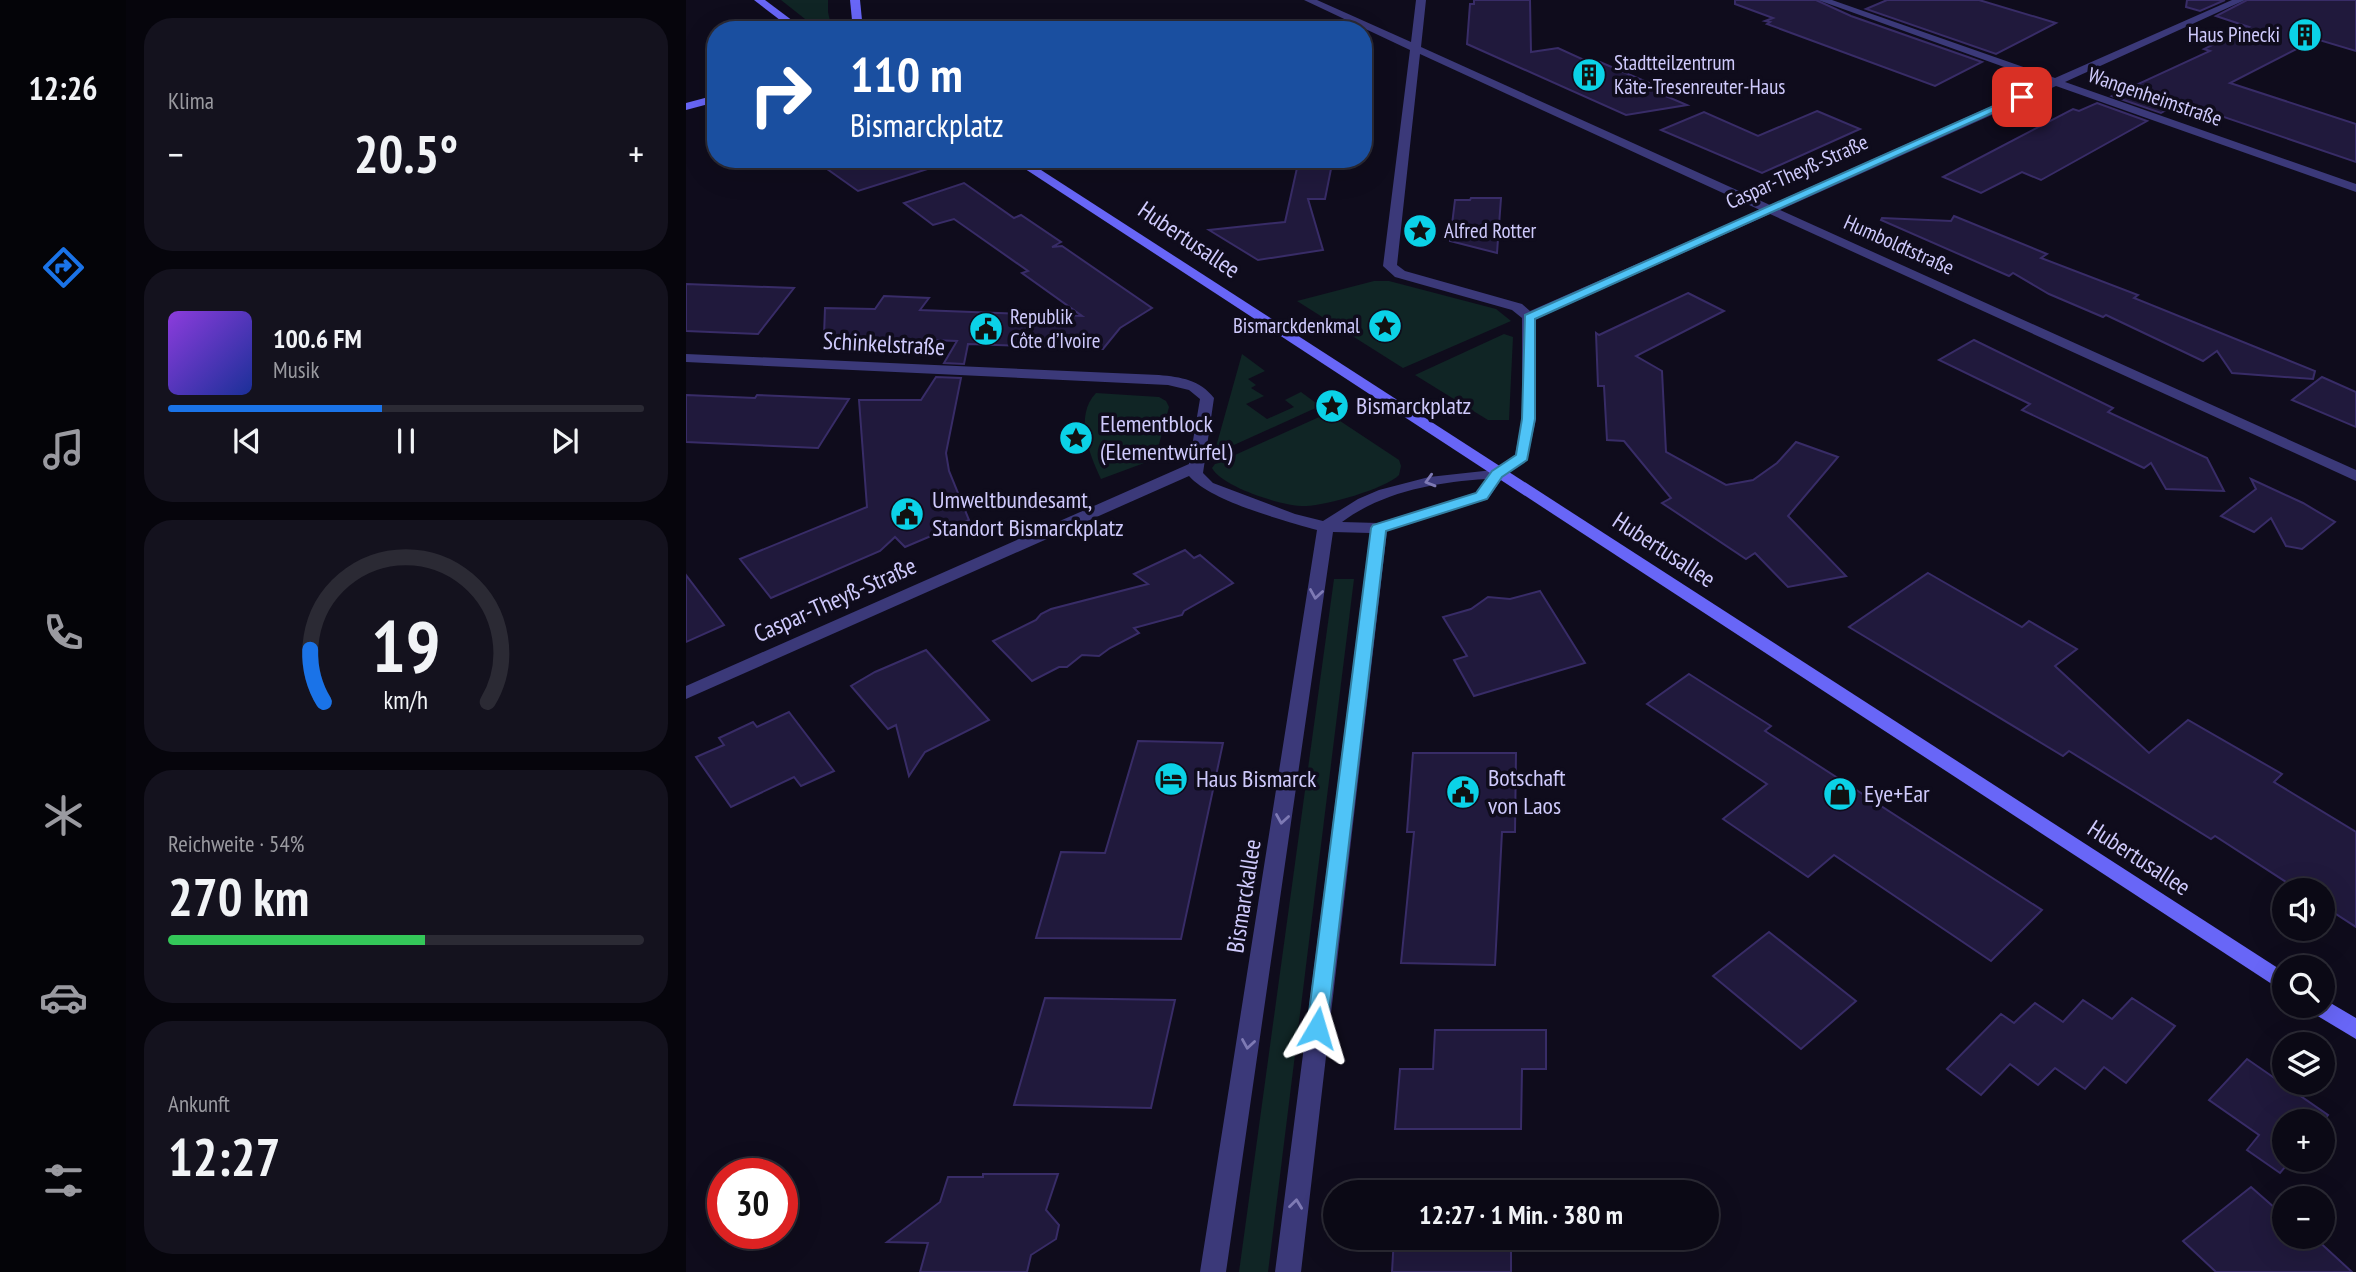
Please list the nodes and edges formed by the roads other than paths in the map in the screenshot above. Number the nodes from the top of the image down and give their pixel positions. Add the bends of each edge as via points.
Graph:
1 (759, 0) edge
2 (855, 0) edge
3 (1309, 0) edge
4 (1420, 0) edge
5 (1823, 0) edge
6 (2240, 0) edge
7 (788, 21) edge
8 (857, 21) edge
9 (1354, 21) edge
10 (1372, 30) edge
11 (1413, 49) junction
12 (2056, 82) junction
13 (707, 101) edge
14 (686, 107) edge
15 (1030, 168) edge
16 (2356, 188) edge
17 (1769, 209) junction
18 (1529, 317) junction
19 (686, 358) edge
20 (1196, 467) junction
21 (1497, 474) junction
22 (2356, 476) edge
23 (1325, 527) junction
24 (1379, 528) junction
25 (686, 693) edge
26 (2272, 975) edge
27 (2335, 1016) edge
28 (2356, 1030) edge
29 (1213, 1272) edge
30 (1288, 1272) edge

1 - 7 main road
2 - 8 main road
3 - 9 street, Humboldtstraße
4 - 11 street
5 - 12 street, Wangenheimstraße
6 - 12 street, Caspar-Theyß-Straße
10 - 11 street, Humboldtstraße
11 - 17 street, Humboldtstraße
11 - 18 street via 1390,266 1400,274 1517,307
12 - 16 street, Wangenheimstraße
12 - 17 street, Caspar-Theyß-Straße
13 - 14 main road
15 - 21 main road, Hubertusallee
17 - 18 street, Caspar-Theyß-Straße
17 - 22 street, Humboldtstraße
18 - 21 street via 1529,419 1522,457
19 - 20 street, Schinkelstraße via 1164,380 1201,388 1207,398
20 - 23 street via 1195,474 1207,486
20 - 25 street, Caspar-Theyß-Straße
21 -> 23 street via 1451,475 1426,482 1343,512
21 - 24 street via 1482,496
21 - 26 main road, Hubertusallee
23 - 24 street
23 -> 29 street, Bismarckallee
30 -> 24 street
27 - 28 main road

